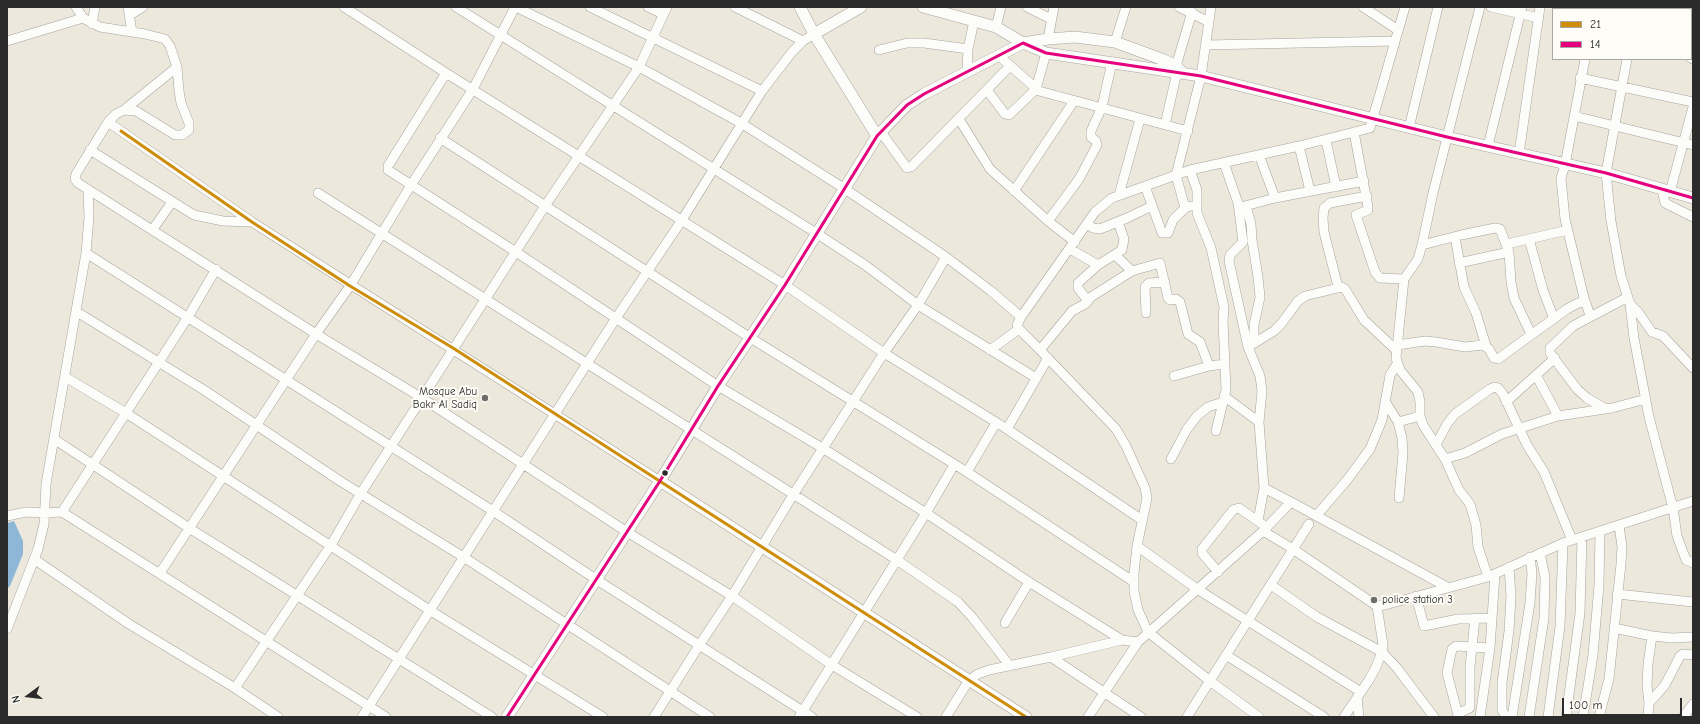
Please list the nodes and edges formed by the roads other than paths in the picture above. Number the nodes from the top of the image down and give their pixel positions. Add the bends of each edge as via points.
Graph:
1 (76, 7) edge
2 (95, 7) edge
3 (143, 7) edge
4 (344, 7) edge
5 (456, 7) edge
6 (516, 7) edge
7 (590, 7) edge
8 (648, 7) edge
9 (735, 7) edge
10 (800, 7) edge
11 (861, 7) edge
12 (923, 7) edge
13 (1001, 7) edge
14 (1027, 7) edge
15 (1054, 7) edge
16 (1126, 7) edge
17 (1179, 7) edge
18 (1211, 7) edge
19 (1363, 7) edge
20 (1405, 7) edge
21 (1438, 7) edge
22 (1480, 7) edge
23 (1491, 7) edge
24 (1540, 7) edge
25 (665, 10) edge
26 (129, 11) edge
27 (1521, 11) edge
28 (1192, 12) junction
29 (83, 18) junction
30 (1539, 18) junction
31 (1051, 19) junction
32 (974, 21) junction
33 (1209, 22) junction
34 (92, 24) junction
35 (996, 27) junction
36 (1398, 30) junction
37 (132, 32) junction
38 (814, 34) junction
39 (501, 35) junction
40 (653, 37) junction
41 (1048, 38) junction
42 (7, 41) edge
43 (803, 41) junction
44 (1395, 41) junction
45 (1116, 42) junction
46 (1023, 43) junction
47 (1206, 45) junction
48 (968, 49) junction
49 (879, 50) dead end
50 (1046, 53) junction
51 (998, 55) junction
52 (1585, 60) edge
53 (1627, 60) edge
54 (1112, 62) junction
55 (1010, 66) junction
56 (177, 67) junction
57 (639, 67) junction
58 (967, 71) junction
59 (1179, 71) junction
60 (446, 73) junction
61 (1201, 76) junction
62 (1580, 78) junction
63 (1622, 86) junction
64 (473, 89) junction
65 (1036, 89) junction
66 (987, 90) junction
67 (762, 91) junction
68 (1074, 101) junction
69 (1693, 102) edge
70 (613, 107) junction
71 (1102, 107) junction
72 (1693, 107) edge
73 (124, 110) junction
74 (1574, 116) junction
75 (1372, 118) junction
76 (959, 119) junction
77 (1140, 119) junction
78 (108, 122) junction
79 (741, 123) junction
80 (1165, 125) junction
81 (1615, 126) junction
82 (1409, 128) junction
83 (1188, 131) junction
84 (1354, 132) junction
85 (879, 134) junction
86 (1447, 137) junction
87 (440, 138) junction
88 (1326, 140) junction
89 (1688, 144) edge
90 (1299, 146) junction
91 (1488, 146) junction
92 (90, 150) junction
93 (1518, 154) junction
94 (1259, 155) junction
95 (580, 156) junction
96 (1224, 163) junction
97 (1565, 165) junction
98 (713, 169) junction
99 (1190, 170) junction
100 (1606, 173) junction
101 (1176, 175) junction
102 (1364, 181) junction
103 (411, 185) junction
104 (1145, 186) junction
105 (1337, 186) junction
106 (845, 189) junction
107 (88, 190) junction
108 (1014, 191) junction
109 (1666, 191) junction
110 (1310, 192) junction
111 (318, 193) dead end
112 (1119, 195) junction
113 (1367, 196) junction
114 (1275, 198) junction
115 (1693, 198) edge
116 (1341, 200) junction
117 (172, 202) junction
118 (1196, 203) junction
119 (545, 206) junction
120 (1152, 206) junction
121 (1242, 207) junction
122 (1186, 208) junction
123 (1693, 217) edge
124 (682, 220) junction
125 (1048, 221) junction
126 (252, 222) junction
127 (1118, 222) junction
128 (1087, 224) junction
129 (153, 229) junction
130 (1568, 230) junction
131 (816, 233) junction
132 (382, 234) junction
133 (1455, 237) junction
134 (1529, 239) junction
135 (1247, 241) junction
136 (1422, 245) junction
137 (1072, 246) junction
138 (1508, 248) junction
139 (516, 252) junction
140 (86, 253) junction
141 (1115, 255) junction
142 (946, 257) junction
143 (1459, 263) junction
144 (1098, 265) junction
145 (216, 269) junction
146 (648, 271) junction
147 (1132, 271) junction
148 (1404, 279) junction
149 (1165, 282) junction
150 (785, 285) junction
151 (350, 286) junction
152 (1338, 287) junction
153 (485, 299) junction
154 (1629, 300) junction
155 (1088, 301) junction
156 (1585, 302) junction
157 (1238, 304) junction
158 (918, 305) junction
159 (1224, 307) junction
160 (76, 312) junction
161 (1146, 314) dead end
162 (1590, 316) junction
163 (188, 317) junction
164 (1021, 317) junction
165 (616, 318) junction
166 (1554, 319) junction
167 (1018, 329) junction
168 (316, 334) junction
169 (1531, 334) junction
170 (749, 337) junction
171 (1251, 345) junction
172 (1486, 346) junction
173 (1396, 347) junction
174 (453, 348) junction
175 (990, 350) junction
176 (1040, 350) junction
177 (884, 353) junction
178 (1048, 358) junction
179 (1555, 358) junction
180 (158, 362) junction
181 (588, 364) junction
182 (1225, 364) junction
183 (1397, 364) junction
184 (1209, 366) junction
185 (1693, 368) edge
186 (1536, 375) junction
187 (1174, 376) dead end
188 (65, 377) junction
189 (1036, 378) junction
190 (287, 380) junction
191 (718, 386) junction
192 (422, 398) junction
193 (1224, 399) junction
194 (1646, 399) junction
195 (854, 401) junction
196 (1385, 401) junction
197 (1506, 402) junction
198 (1606, 409) junction
199 (126, 413) junction
200 (556, 415) junction
201 (1420, 416) junction
202 (1558, 416) junction
203 (1260, 422) junction
204 (1398, 422) junction
205 (996, 423) junction
206 (257, 425) junction
207 (1519, 428) junction
208 (1006, 429) junction
209 (691, 430) junction
210 (1216, 431) dead end
211 (54, 439) junction
212 (1436, 445) junction
213 (391, 447) junction
214 (824, 449) junction
215 (1171, 459) dead end
216 (1445, 459) junction
217 (92, 464) junction
218 (524, 464) junction
219 (954, 465) junction
220 (967, 472) junction
221 (224, 476) junction
222 (660, 481) junction
223 (1264, 488) junction
224 (361, 493) junction
225 (793, 495) junction
226 (1399, 498) dead end
227 (1693, 501) edge
228 (1292, 502) junction
229 (1673, 508) junction
230 (493, 511) junction
231 (62, 512) junction
232 (45, 513) junction
233 (926, 514) junction
234 (1317, 515) junction
235 (7, 516) edge
236 (1142, 520) junction
237 (1258, 521) junction
238 (1309, 524) dead end
239 (1619, 526) junction
240 (190, 528) junction
241 (1265, 529) junction
242 (627, 532) junction
243 (1600, 532) junction
244 (1582, 537) junction
245 (1567, 542) junction
246 (330, 545) junction
247 (1137, 546) junction
248 (763, 548) junction
249 (1293, 549) junction
250 (1540, 553) junction
251 (1530, 557) junction
252 (34, 558) junction
253 (465, 558) junction
254 (897, 560) junction
255 (1693, 563) edge
256 (1510, 567) junction
257 (1218, 572) junction
258 (160, 573) junction
259 (1492, 575) junction
260 (597, 580) junction
261 (1029, 582) junction
262 (1134, 582) junction
263 (1271, 585) junction
264 (1447, 587) junction
265 (1197, 589) junction
266 (297, 594) junction
267 (1617, 594) junction
268 (732, 596) junction
269 (1416, 596) junction
270 (1693, 602) edge
271 (1377, 606) junction
272 (431, 611) junction
273 (864, 613) junction
274 (1475, 618) junction
275 (1492, 618) junction
276 (1247, 620) junction
277 (567, 623) junction
278 (1005, 623) dead end
279 (1614, 628) junction
280 (7, 629) edge
281 (1148, 632) junction
282 (1652, 636) junction
283 (1693, 637) edge
284 (1122, 640) junction
285 (266, 641) junction
286 (1138, 642) junction
287 (700, 644) junction
288 (1472, 648) junction
289 (1490, 648) junction
290 (1382, 652) junction
291 (1693, 654) edge
292 (1226, 655) junction
293 (1051, 658) junction
294 (400, 659) junction
295 (832, 666) junction
296 (1010, 666) junction
297 (534, 674) junction
298 (969, 680) junction
299 (1486, 680) junction
300 (1210, 681) junction
301 (1502, 683) junction
302 (235, 688) junction
303 (671, 690) junction
304 (1104, 693) junction
305 (1359, 694) junction
306 (1649, 703) junction
307 (1693, 704) edge
308 (1514, 705) junction
309 (369, 706) junction
310 (1529, 713) edge
311 (801, 714) edge
312 (1458, 716) edge
313 (1651, 716) edge
314 (278, 717) edge
315 (362, 717) edge
316 (386, 717) edge
317 (492, 717) edge
318 (507, 717) edge
319 (603, 717) edge
320 (654, 717) edge
321 (710, 717) edge
322 (812, 717) edge
323 (917, 717) edge
324 (946, 717) edge
325 (1026, 717) edge
326 (1088, 717) edge
327 (1141, 717) edge
328 (1187, 717) edge
329 (1259, 717) edge
330 (1324, 717) edge
331 (1344, 717) edge
332 (1359, 717) edge
333 (1434, 717) edge
334 (1480, 717) edge
335 (1506, 717) edge
336 (1512, 717) edge
337 (1548, 717) edge
338 (1566, 717) edge
339 (1583, 717) edge
340 (1599, 717) edge
341 (1683, 717) edge

1 - 29 street
2 - 34 street
3 - 26 street
4 - 60 street
5 - 39 street
6 - 39 street
6 - 57 street
7 - 40 street
8 - 25 street
9 - 43 street
10 - 38 street
11 - 38 street
12 - 32 street
13 - 35 street
14 - 31 street
15 - 31 street
16 - 45 street
17 - 28 street
18 - 33 street
19 - 36 street
20 - 36 street
21 - 82 street
22 - 86 street
23 - 27 street
24 - 30 street
25 - 40 street
26 - 37 street
27 - 30 street
27 - 91 street
28 - 33 street
28 - 59 street
29 - 34 street
29 - 42 street
30 - 93 street
31 - 41 street
32 - 35 street
32 - 48 street
33 - 47 street
34 - 37 street
35 - 46 street
36 - 44 street
37 - 56 street via 165,40 170,46
38 - 43 street
38 - 85 street
39 - 64 street
39 - 70 street
40 - 57 street
40 - 67 street
41 - 45 street via 1075,37
41 - 46 street
43 - 67 street
44 - 47 street
44 - 75 street
45 - 59 street via 1151,55
46 - 50 street
46 - 51 street
47 - 61 street
48 - 49 street via 924,42
48 - 58 street
50 - 54 street
50 - 65 street
51 - 55 street
51 - 58 street
52 - 62 street
53 - 63 street
54 - 59 street
54 - 71 street
55 - 65 street
55 - 66 street
56 - 73 street
56 - 73 street via 179,91 189,123 189,130 182,136 175,135 136,111
57 - 70 street
57 - 79 street
58 - 85 street via 906,105
59 - 61 street
59 - 80 street
60 - 64 street
60 - 103 street via 388,166 388,170
61 - 75 street
61 - 83 street
62 - 63 street
62 - 74 street
63 - 69 street
63 - 81 street
64 - 87 street
64 - 95 street
65 - 66 street via 1007,115
65 - 68 street
66 - 76 street
67 - 79 street
68 - 71 street
68 - 108 street
70 - 95 street
70 - 98 street
71 - 77 street
71 - 125 street via 1091,131 1091,137 1097,143 1092,158
72 - 89 street
73 - 78 street
74 - 81 street
74 - 97 street
75 - 82 street
75 - 84 street via 1370,128
76 - 85 street via 909,168
76 - 108 street via 990,169
77 - 80 street
77 - 112 street
78 - 92 street
78 - 126 street
79 - 98 street
79 - 106 street
80 - 83 street
81 - 89 street
81 - 100 street
82 - 86 street
83 - 101 street
84 - 88 street
84 - 102 street
85 - 106 street
86 - 91 street
86 - 136 street
87 - 103 street
87 - 119 street
88 - 90 street
88 - 105 street
89 - 109 street
90 - 94 street
90 - 110 street
91 - 93 street
92 - 107 street via 75,179
92 - 117 street
93 - 97 street
94 - 96 street
94 - 114 street
95 - 119 street
95 - 124 street
96 - 99 street
96 - 121 street
97 - 100 street
97 - 130 street via 1560,178
98 - 124 street
98 - 131 street
99 - 101 street
99 - 118 street via 1197,190
100 - 109 street
100 - 154 street via 1611,221 1621,276
101 - 104 street
101 - 122 street
102 - 105 street
102 - 113 street
103 - 132 street
103 - 139 street
104 - 112 street
104 - 120 street
105 - 110 street
105 - 116 street
106 - 131 street
106 - 142 street
107 - 129 street
107 - 140 street
108 - 125 street
109 - 115 street
109 - 123 street via 1664,203
110 - 114 street
111 - 132 street
112 - 128 street via 1101,206
113 - 116 street
113 - 148 street via 1368,210 1356,215 1375,272 1380,278
114 - 121 street
116 - 152 street via 1327,205 1323,218
117 - 126 street via 194,215 207,219
117 - 129 street
118 - 122 street
118 - 159 street via 1197,213 1212,248
119 - 139 street
119 - 146 street
120 - 122 street via 1164,234 1170,231 1173,220
120 - 127 street
121 - 135 street via 1251,224
124 - 146 street
124 - 150 street
125 - 137 street
126 - 151 street
127 - 128 street via 1100,229
127 - 141 street via 1124,241 1122,250
128 - 137 street
129 - 145 street
130 - 134 street
130 - 156 street
131 - 150 street
131 - 158 street via 865,265
132 - 151 street
132 - 153 street
133 - 136 street
133 - 138 street via 1500,229
133 - 143 street
134 - 138 street
134 - 166 street
135 - 157 street via 1229,258
135 - 171 street via 1258,276 1260,297
136 - 148 street via 1418,259
137 - 144 street
137 - 164 street
138 - 143 street
138 - 169 street via 1514,298
139 - 153 street
139 - 165 street
140 - 160 street
140 - 163 street
141 - 144 street
141 - 147 street
142 - 158 street
142 - 164 street
143 - 172 street via 1464,287 1476,313
144 - 155 street via 1077,285
145 - 163 street
145 - 168 street
146 - 165 street
146 - 170 street
147 - 149 street via 1160,263
147 - 155 street
148 - 173 street
149 - 161 street via 1149,283 1145,287
149 - 184 street via 1168,298 1180,302 1188,334 1200,342
150 - 170 street
150 - 177 street
151 - 168 street
151 - 174 street
152 - 171 street via 1305,296 1274,331
152 - 173 street via 1346,289 1364,320
153 - 174 street
153 - 181 street
154 - 162 street
154 - 185 street via 1652,332 1663,336
154 - 194 street
155 - 176 street via 1070,313
156 - 162 street
156 - 166 street via 1567,308
157 - 159 street
157 - 171 street
158 - 175 street
158 - 177 street
159 - 182 street
160 - 180 street
160 - 188 street
162 - 179 street via 1573,326 1550,348 1550,353
163 - 180 street
163 - 190 street
164 - 167 street
165 - 181 street
165 - 191 street
166 - 169 street
167 - 175 street
167 - 176 street
168 - 190 street
168 - 192 street
169 - 172 street via 1501,358 1494,358
170 - 191 street
170 - 195 street
171 - 203 street via 1261,380
172 - 173 street via 1480,344 1465,347 1424,341
173 - 183 street
174 - 192 street
174 - 200 street
175 - 189 street
176 - 178 street
177 - 195 street
177 - 205 street
178 - 189 street
178 - 236 street via 1121,436 1146,492
179 - 186 street
179 - 198 street via 1587,398
180 - 199 street
180 - 206 street
181 - 200 street
181 - 209 street
182 - 184 street
182 - 193 street
183 - 196 street via 1390,375
183 - 201 street via 1418,392
184 - 187 street
186 - 197 street
186 - 202 street
188 - 199 street
188 - 211 street
189 - 208 street
190 - 206 street
190 - 213 street
191 - 209 street
191 - 214 street
192 - 213 street
192 - 218 street
193 - 203 street
193 - 210 street
193 - 215 street via 1208,406 1197,416
194 - 198 street
194 - 229 street
195 - 214 street
195 - 219 street
196 - 204 street
196 - 234 street via 1382,420 1370,449
197 - 207 street
197 - 212 street via 1498,388 1490,389 1455,414
198 - 202 street
199 - 217 street
199 - 221 street
200 - 218 street
200 - 222 street
201 - 204 street
201 - 212 street
202 - 207 street
203 - 223 street
204 - 226 street via 1403,453
205 - 208 street
205 - 220 street
206 - 221 street
206 - 224 street
207 - 216 street via 1494,437 1465,453
207 - 245 street via 1544,472
208 - 236 street
209 - 222 street
209 - 225 street
211 - 217 street
211 - 232 street via 46,484
212 - 216 street
213 - 224 street
213 - 230 street
214 - 225 street
214 - 233 street
216 - 259 street via 1459,490 1470,504 1476,525 1478,547
217 - 231 street
217 - 240 street
218 - 230 street
218 - 242 street
219 - 220 street
219 - 233 street
220 - 262 street
221 - 240 street
221 - 246 street
222 - 242 street
222 - 248 street
223 - 228 street
223 - 237 street
224 - 246 street
224 - 253 street
225 - 248 street
225 - 254 street
227 - 229 street
228 - 234 street
228 - 241 street
229 - 239 street
229 - 255 street via 1682,553 1686,560
230 - 253 street
230 - 260 street
231 - 232 street
231 - 258 street
232 - 235 street via 26,512
232 - 252 street
233 - 254 street
233 - 261 street
234 - 264 street
236 - 247 street
237 - 241 street
237 - 257 street via 1236,508 1206,543 1202,553
238 - 249 street
239 - 243 street
239 - 267 street via 1622,547
240 - 258 street
240 - 266 street
241 - 249 street
241 - 257 street
242 - 260 street
242 - 268 street
243 - 244 street
243 - 339 street via 1599,585 1593,655
244 - 245 street
244 - 338 street via 1580,613
245 - 250 street
245 - 337 street via 1560,626
246 - 266 street
246 - 272 street
247 - 262 street
247 - 265 street
248 - 268 street
248 - 273 street
249 - 263 street
249 - 271 street
250 - 251 street
250 - 310 street via 1545,577 1544,618
251 - 256 street
251 - 308 street via 1530,603
252 - 280 street
252 - 302 street via 129,624
253 - 272 street
253 - 277 street
254 - 273 street
254 - 296 street via 958,602
256 - 259 street
256 - 301 street via 1509,631
257 - 265 street
258 - 285 street
259 - 264 street
259 - 275 street
260 - 277 street
260 - 287 street
261 - 278 street
261 - 284 street
262 - 281 street via 1138,610
263 - 276 street
263 - 290 street via 1317,617
264 - 269 street
265 - 276 street
265 - 281 street
266 - 285 street
266 - 294 street
267 - 270 street
267 - 279 street
268 - 287 street
268 - 295 street
269 - 271 street
269 - 274 street via 1424,626
271 - 290 street
272 - 294 street
272 - 297 street
273 - 295 street
273 - 298 street
274 - 275 street
274 - 288 street
275 - 289 street
276 - 292 street
276 - 305 street
277 - 297 street
277 - 303 street
279 - 282 street
279 - 340 street via 1609,679
281 - 286 street
281 - 300 street
282 - 283 street
282 - 306 street via 1648,673
284 - 286 street
284 - 293 street
285 - 302 street
285 - 309 street
286 - 304 street
287 - 303 street
287 - 311 street
288 - 289 street
288 - 312 street via 1470,708
288 - 312 street via 1453,647 1449,659 1448,680
289 - 299 street
290 - 305 street
290 - 333 street
291 - 306 street via 1680,656 1665,685
292 - 300 street
292 - 330 street
293 - 296 street
293 - 304 street
294 - 309 street
294 - 317 street
295 - 311 street
295 - 323 street
296 - 298 street via 978,674
297 - 318 street
297 - 319 street
298 - 324 street
298 - 325 street
299 - 301 street
299 - 334 street
300 - 328 street
300 - 329 street
301 - 335 street via 1502,710
302 - 314 street
303 - 320 street
303 - 321 street
304 - 326 street
304 - 327 street
305 - 331 street
305 - 332 street
306 - 313 street
307 - 341 street
308 - 310 street
308 - 336 street
309 - 315 street
309 - 316 street
311 - 322 street

